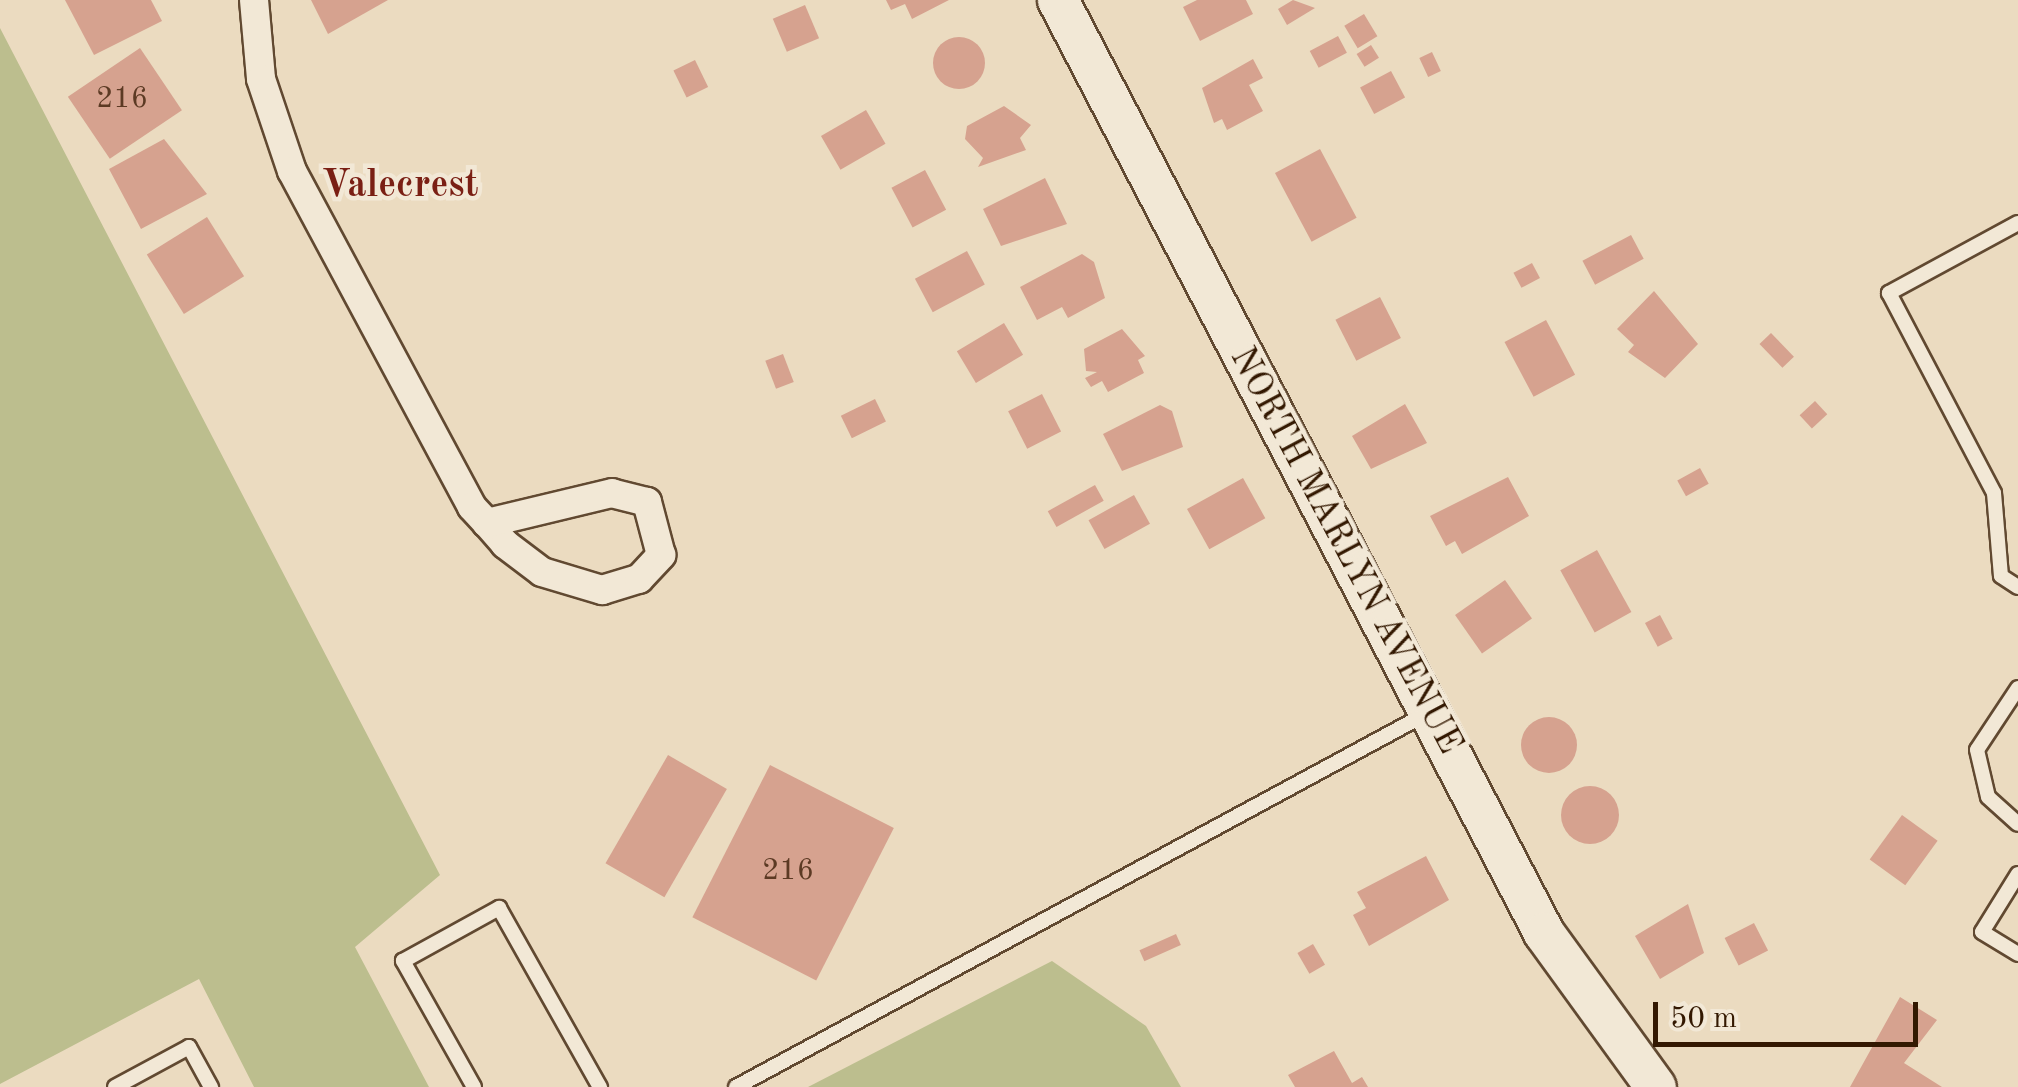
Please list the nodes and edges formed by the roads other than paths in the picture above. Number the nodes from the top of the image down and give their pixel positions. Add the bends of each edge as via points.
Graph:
1 (254, 0) edge
2 (1058, 0) edge
3 (2018, 223) edge
4 (487, 523) junction
5 (2018, 587) edge
6 (2018, 688) edge
7 (1429, 712) junction
8 (2018, 824) edge
9 (2018, 874) edge
10 (2018, 954) edge
11 (115, 1087) edge
12 (211, 1087) edge
13 (474, 1087) edge
14 (600, 1087) edge
15 (736, 1087) edge
16 (1656, 1087) edge

1 - 4 street via 261,79 292,171
2 - 7 street, NORTH MARLYN AVENUE
3 - 5 lane via 1889,293 1994,493 2002,576
4 - 4 street via 542,572 602,590 639,578 661,555 647,502 612,493
6 - 8 lane via 1977,750 1988,797
7 - 15 lane
7 - 16 street, NORTH MARLYN AVENUE via 1544,932
9 - 10 lane via 1982,932
11 - 12 lane via 189,1048
13 - 14 lane via 403,961 499,908

